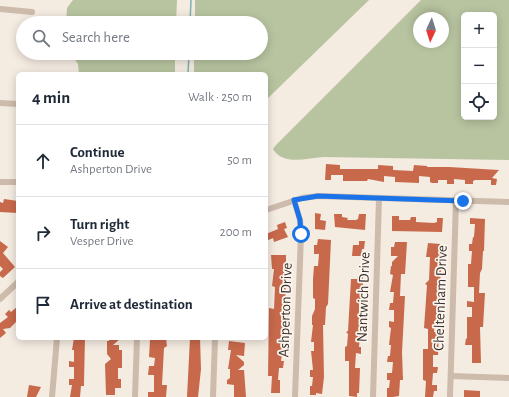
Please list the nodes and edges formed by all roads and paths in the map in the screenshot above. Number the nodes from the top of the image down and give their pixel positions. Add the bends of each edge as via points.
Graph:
1 (0, 9) edge
2 (32, 12) dead end
3 (0, 104) edge
4 (16, 104) edge
5 (0, 182) edge
6 (16, 182) edge
7 (379, 198) junction
8 (294, 200) junction
9 (456, 200) junction
10 (509, 202) edge
11 (268, 209) edge
12 (16, 284) edge
13 (1, 297) edge
14 (56, 340) edge
15 (137, 340) edge
16 (215, 340) edge
17 (451, 376) junction
18 (509, 378) edge
19 (52, 397) edge
20 (135, 397) edge
21 (213, 397) edge
22 (295, 397) edge
23 (373, 397) edge
24 (450, 397) edge

1 - 2 street
3 - 4 street
5 - 6 street
7 - 8 street via 318,196
7 - 9 street
7 - 23 street, Nantwich Drive
8 - 11 street
8 - 22 street, Ashperton Drive via 301,234
9 - 10 street
9 - 17 street, Cheltenham Drive
12 - 13 street
14 - 19 street
15 - 20 street
16 - 21 street
17 - 18 street
17 - 24 street, Cheltenham Drive

